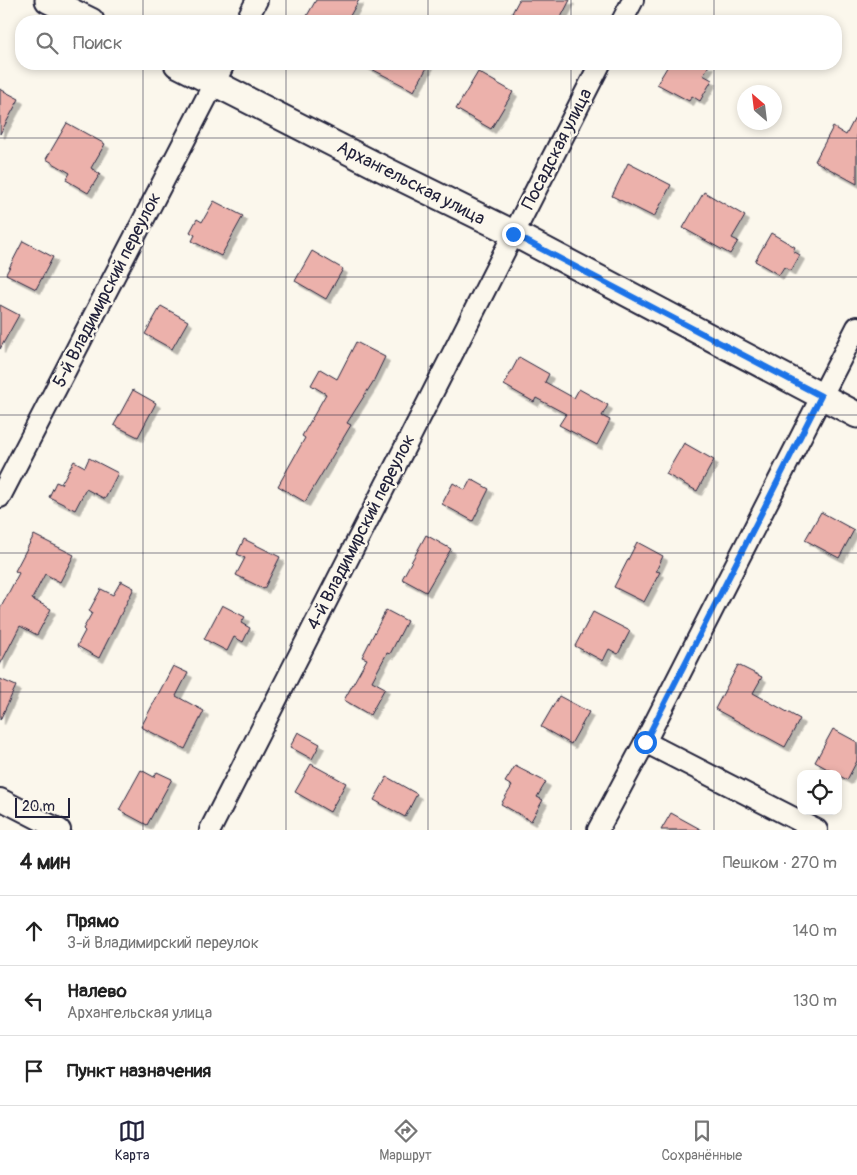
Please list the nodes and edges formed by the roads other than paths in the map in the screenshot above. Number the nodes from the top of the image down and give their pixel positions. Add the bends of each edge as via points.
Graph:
1 (48, 0) edge
2 (257, 0) edge
3 (633, 0) edge
4 (79, 15) edge
5 (249, 15) edge
6 (625, 15) edge
7 (205, 70) edge
8 (597, 70) edge
9 (219, 73) edge
10 (513, 234) junction
11 (857, 328) edge
12 (821, 396) junction
13 (857, 415) edge
14 (0, 497) edge
15 (645, 742) junction
16 (0, 799) edge
17 (60, 830) edge
18 (210, 830) edge
19 (598, 830) edge
20 (817, 830) edge

1 - 4 street
2 - 5 street
3 - 6 street
7 - 9 street, Архангельская улица
8 - 10 street, Посадская улица
9 - 10 street, Архангельская улица via 389,172
9 - 14 street, 5-й Владимирский переулок
10 - 12 street, Архангельская улица
10 - 18 street, 4-й Владимирский переулок
11 - 12 street
12 - 13 street, Архангельская улица
12 - 15 street
15 - 19 street
15 - 20 street
16 - 17 street

